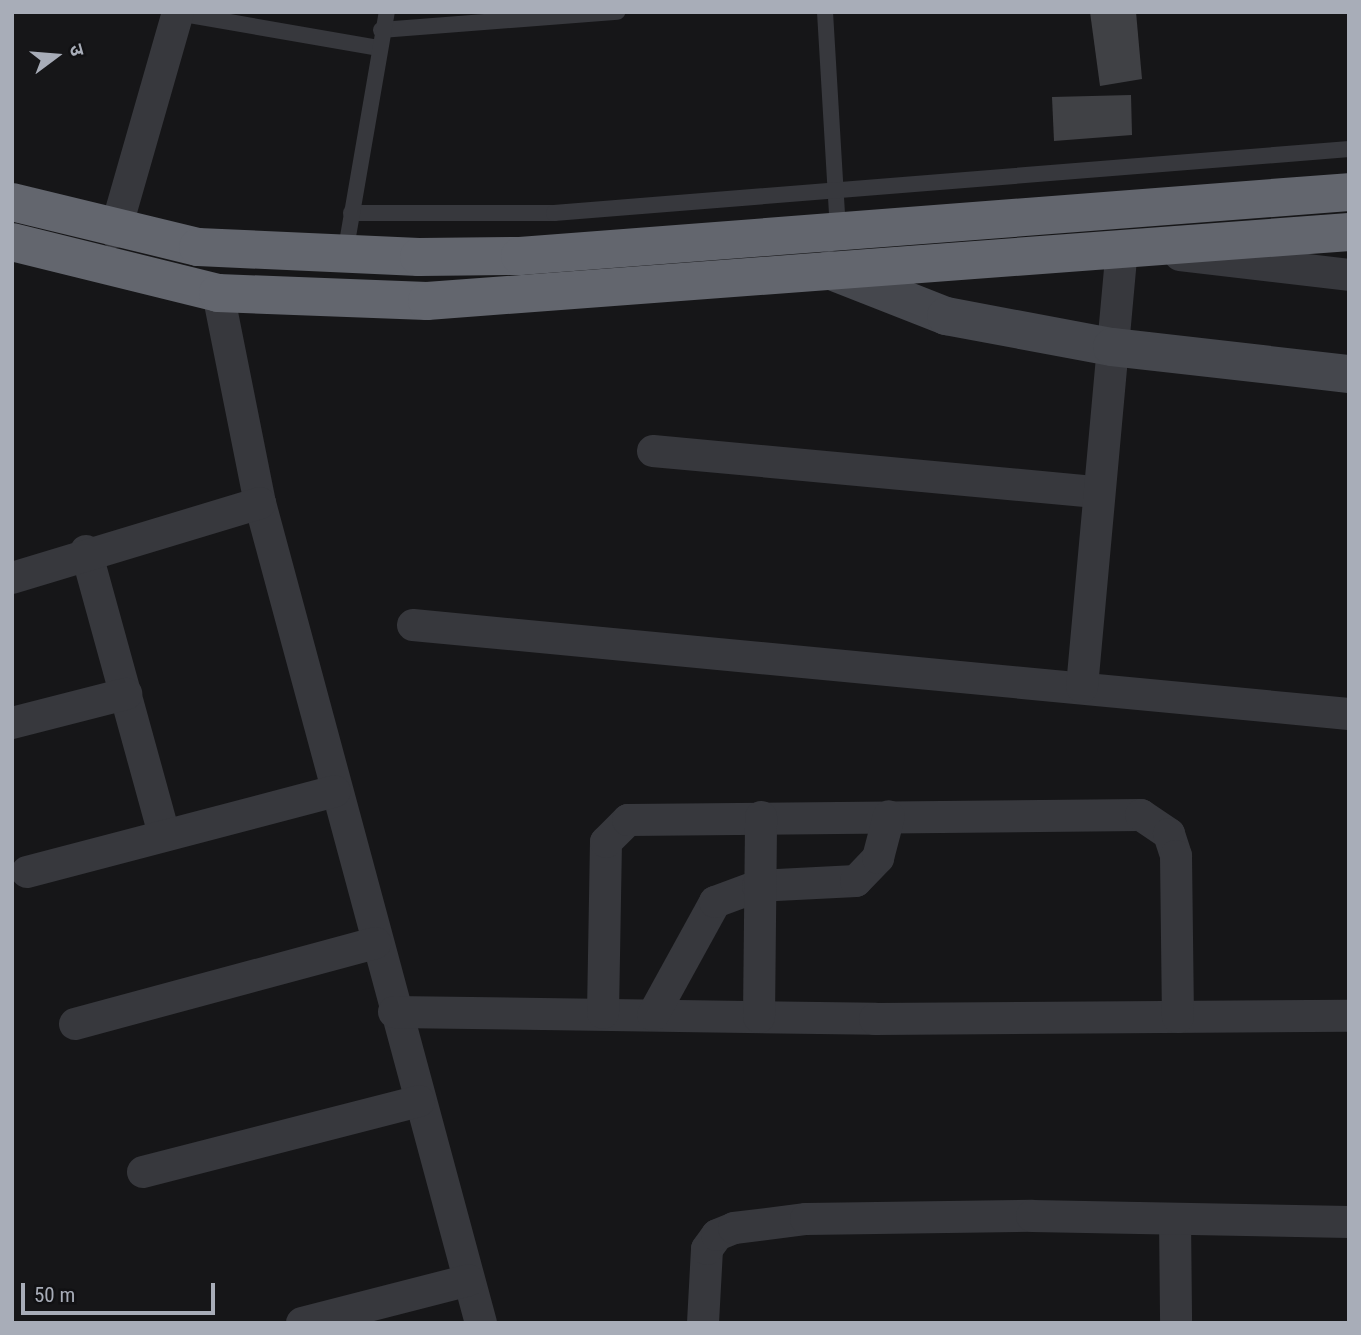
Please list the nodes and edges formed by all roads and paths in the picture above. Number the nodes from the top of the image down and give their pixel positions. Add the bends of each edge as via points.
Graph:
1 (387, 12) edge
2 (617, 12) edge
3 (825, 12) edge
4 (178, 13) edge
5 (381, 30) junction
6 (378, 48) junction
7 (1349, 149) edge
8 (1349, 192) edge
9 (12, 202) edge
10 (837, 212) junction
11 (352, 213) junction
12 (115, 232) junction
13 (1349, 232) edge
14 (12, 242) edge
15 (1131, 250) junction
16 (345, 257) junction
17 (829, 270) junction
18 (1349, 275) edge
19 (218, 293) junction
20 (1112, 347) junction
21 (1349, 374) edge
22 (653, 451) dead end
23 (1099, 492) junction
24 (260, 503) junction
25 (86, 551) junction
26 (12, 578) edge
27 (413, 625) dead end
28 (1082, 688) junction
29 (125, 694) junction
30 (1349, 715) edge
31 (12, 723) edge
32 (335, 791) junction
33 (889, 816) junction
34 (761, 817) junction
35 (164, 835) junction
36 (27, 872) dead end
37 (758, 886) junction
38 (375, 943) junction
39 (394, 1012) junction
40 (603, 1013) junction
41 (653, 1014) junction
42 (1349, 1016) edge
43 (759, 1017) junction
44 (1178, 1017) junction
45 (75, 1024) dead end
46 (419, 1101) junction
47 (144, 1172) dead end
48 (1175, 1219) junction
49 (1349, 1222) edge
50 (469, 1280) junction
51 (302, 1323) edge
52 (481, 1323) edge
53 (703, 1323) edge
54 (1176, 1323) edge

1 - 5 lane
2 - 5 lane
3 - 10 lane
4 - 6 lane
4 - 12 street
5 - 6 lane
6 - 11 lane
7 - 10 lane
8 - 10 highway
9 - 12 highway
10 - 11 lane
10 - 16 highway via 520,256
11 - 16 lane
12 - 16 highway via 239,252
13 - 15 highway
14 - 19 highway
15 - 17 highway
15 - 18 street
15 - 20 street
17 - 19 highway via 519,298 298,300
17 - 20 street via 946,316
19 - 24 street
20 - 21 street
20 - 23 street
22 - 23 street
23 - 28 street
24 - 25 street
24 - 32 street
25 - 26 street
25 - 29 street
27 - 28 street
28 - 30 street
29 - 31 street
29 - 35 street
32 - 35 street
32 - 38 street
33 - 34 street
33 - 37 street via 878,858 856,881
33 - 44 street via 1141,815 1156,822 1169,834 1176,856
34 - 37 street
34 - 40 street via 649,816 614,830 606,842
35 - 36 street
37 - 41 street via 728,894 704,916
37 - 43 street
38 - 39 street
38 - 45 street
39 - 40 street
39 - 46 street
40 - 41 street
41 - 43 street
42 - 44 street
43 - 44 street
46 - 47 street
46 - 50 street
48 - 49 street
48 - 53 street via 806,1219 734,1228 717,1235 707,1249
48 - 54 street
50 - 51 street
50 - 52 street

